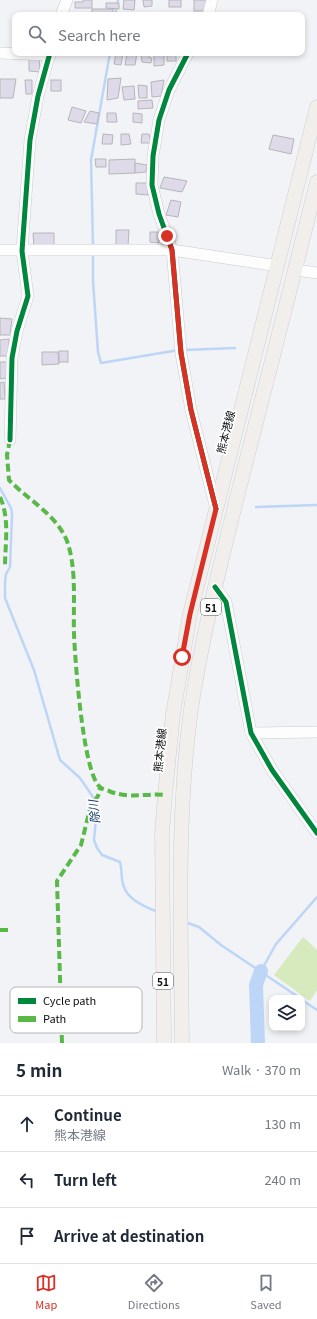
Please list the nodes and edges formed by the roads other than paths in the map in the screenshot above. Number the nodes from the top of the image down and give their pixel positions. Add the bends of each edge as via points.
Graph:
1 (67, 0) edge
2 (212, 0) edge
3 (63, 12) edge
4 (209, 12) edge
5 (0, 53) edge
6 (12, 53) edge
7 (49, 56) edge
8 (186, 56) edge
9 (317, 107) edge
10 (317, 182) edge
11 (0, 250) edge
12 (172, 250) junction
13 (22, 251) junction
14 (278, 266) junction
15 (296, 270) junction
16 (317, 273) edge
17 (10, 440) dead end
18 (216, 509) junction
19 (215, 587) junction
20 (317, 732) edge
21 (252, 733) junction
22 (317, 833) edge
23 (182, 838) junction
24 (162, 839) junction
25 (164, 1043) edge
26 (182, 1043) edge

1 - 3 street
2 - 4 street
5 - 6 street
7 - 13 street via 38,96 30,140
8 - 12 street via 169,90 159,120 153,156 152,185
9 - 14 main road, 熊本港線 / 51
10 - 15 main road, 51
11 - 13 street
12 - 13 street
12 - 14 street
12 - 18 street via 182,360 191,410
13 - 17 street via 28,296 12,358
14 - 18 main road, 熊本港線 / 51
15 - 16 street
15 - 19 main road, 51
18 - 24 main road, 熊本港線 / 51 via 190,614 176,689
19 - 21 street via 226,602
19 - 23 main road, 51 via 191,710 182,794
20 - 21 street
21 - 22 street via 272,770
23 - 24 main road
23 - 26 main road, 51
24 - 25 main road, 熊本港線 / 51

